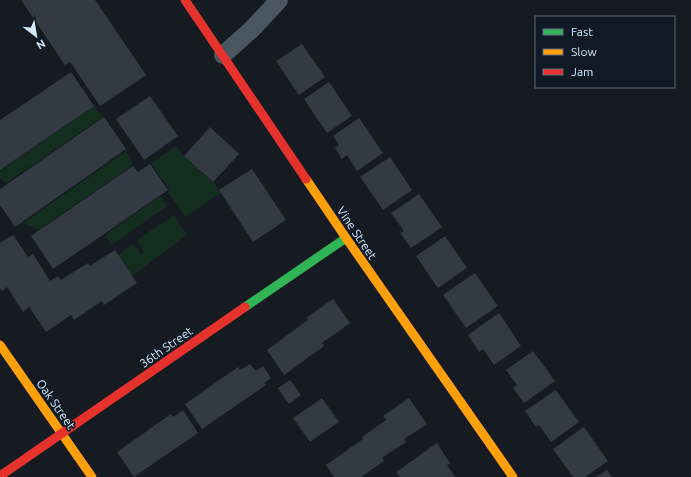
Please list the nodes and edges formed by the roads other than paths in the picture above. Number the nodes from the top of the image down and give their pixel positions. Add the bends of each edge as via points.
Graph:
1 (185, 0) edge
2 (279, 0) edge
3 (223, 55) junction
4 (346, 238) junction
5 (0, 345) edge
6 (62, 433) junction
7 (0, 476) edge
8 (92, 477) edge
9 (513, 477) edge

1 - 3 street, Vine Street
2 - 3 street
3 - 4 street, Vine Street
4 - 6 street, 36th Street
4 - 9 street, Vine Street
5 - 6 street, Oak Street
6 - 7 street, 36th Street
6 - 8 street, Oak Street

